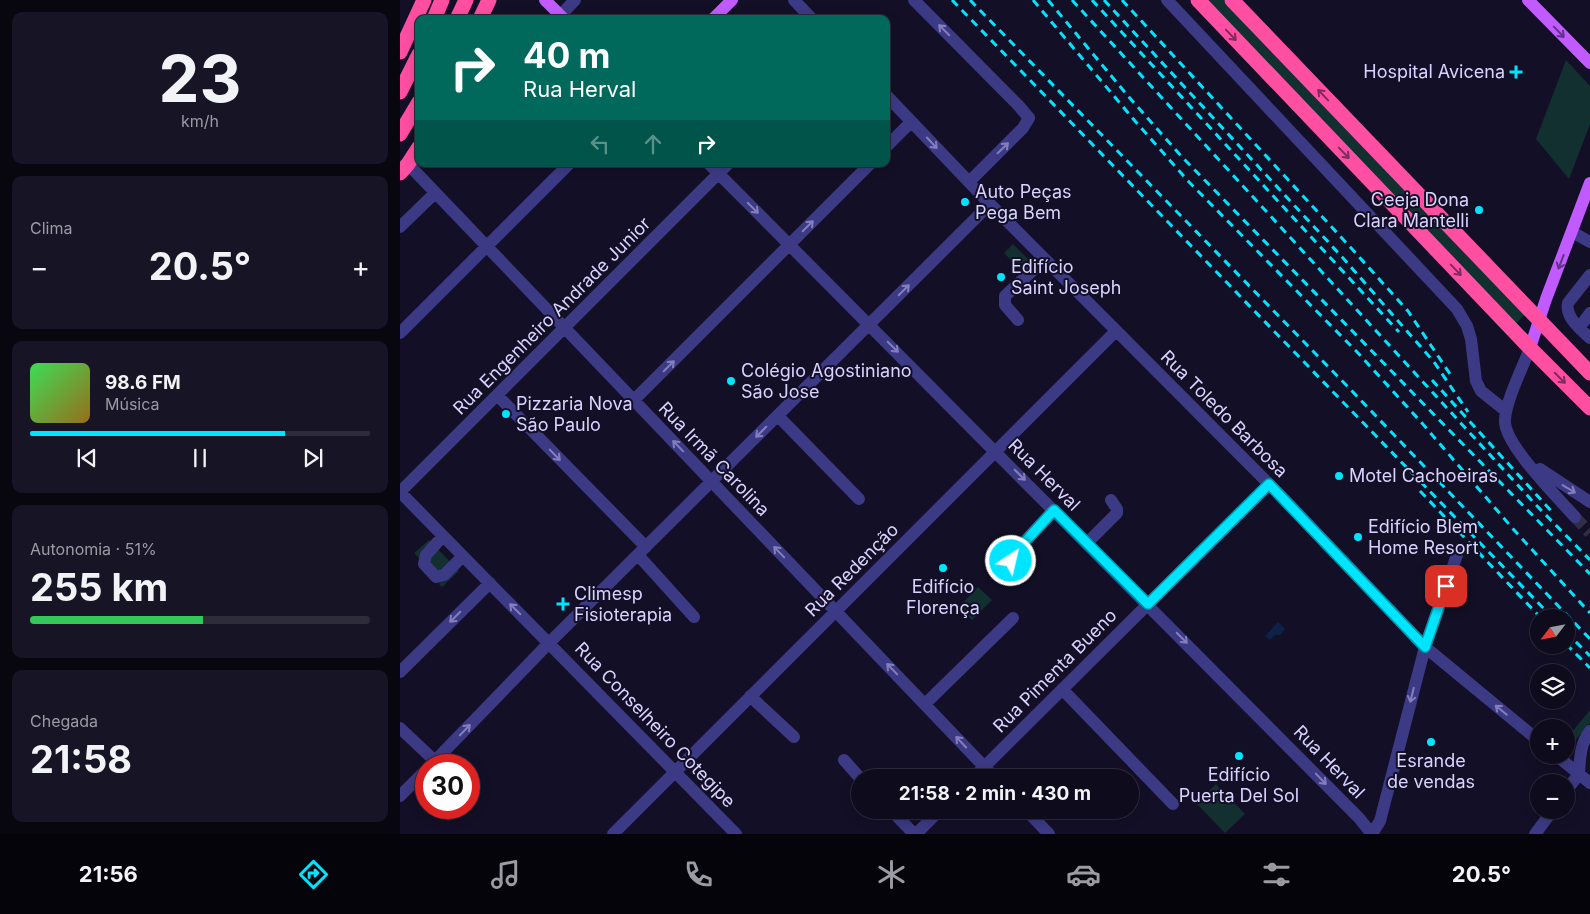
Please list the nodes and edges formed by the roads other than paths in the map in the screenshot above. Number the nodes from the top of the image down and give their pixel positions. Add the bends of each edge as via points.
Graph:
1 (424, 0) edge
2 (442, 0) edge
3 (466, 0) edge
4 (489, 0) edge
5 (545, 0) edge
6 (575, 0) edge
7 (732, 0) edge
8 (794, 0) edge
9 (914, 0) edge
10 (1166, 0) edge
11 (1198, 0) edge
12 (1232, 0) edge
13 (1528, 0) edge
14 (417, 15) edge
15 (436, 15) edge
16 (459, 15) edge
17 (482, 15) edge
18 (558, 15) edge
19 (562, 15) edge
20 (717, 15) edge
21 (808, 15) edge
22 (415, 20) edge
23 (400, 52) edge
24 (415, 62) edge
25 (1590, 63) edge
26 (400, 92) edge
27 (890, 99) edge
28 (415, 109) edge
29 (911, 122) junction
30 (400, 134) edge
31 (890, 143) edge
32 (415, 153) edge
33 (566, 167) edge
34 (712, 167) edge
35 (725, 167) edge
36 (867, 167) edge
37 (404, 169) edge
38 (719, 173) junction
39 (973, 182) junction
40 (1590, 183) edge
41 (435, 193) junction
42 (990, 204) junction
43 (400, 228) edge
44 (1572, 232) junction
45 (1590, 242) edge
46 (790, 244) junction
47 (487, 246) junction
48 (1045, 259) junction
49 (1590, 275) edge
50 (1590, 313) edge
51 (1018, 320) dead end
52 (1539, 320) junction
53 (870, 324) junction
54 (565, 328) junction
55 (1580, 328) junction
56 (1116, 331) junction
57 (400, 334) edge
58 (1590, 338) edge
59 (1530, 348) junction
60 (1590, 373) edge
61 (497, 396) junction
62 (634, 400) junction
63 (1590, 408) edge
64 (1506, 411) junction
65 (778, 416) junction
66 (996, 451) junction
67 (1520, 454) junction
68 (712, 481) junction
69 (1269, 484) junction
70 (400, 492) edge
71 (859, 499) dead end
72 (1110, 500) dead end
73 (1590, 502) edge
74 (1054, 510) junction
75 (1575, 518) tunnel mouth
76 (443, 536) junction
77 (1088, 543) junction
78 (1458, 550) dead end
79 (642, 551) junction
80 (463, 556) junction
81 (1021, 572) dead end
82 (490, 583) junction
83 (1148, 604) junction
84 (836, 611) junction
85 (694, 617) dead end
86 (1013, 618) dead end
87 (549, 643) junction
88 (1425, 647) junction
89 (400, 672) edge
90 (1062, 689) junction
91 (750, 696) junction
92 (925, 704) junction
93 (400, 728) edge
94 (1590, 731) edge
95 (1530, 734) edge
96 (794, 738) dead end
97 (422, 754) edge
98 (442, 754) edge
99 (844, 760) dead end
100 (1567, 764) edge
101 (984, 766) junction
102 (852, 769) edge
103 (981, 769) edge
104 (987, 769) edge
105 (676, 771) junction
106 (1579, 774) junction
107 (1575, 779) edge
108 (415, 781) edge
109 (1590, 783) edge
110 (400, 796) edge
111 (1173, 804) dead end
112 (900, 819) edge
113 (931, 819) edge
114 (1035, 819) edge
115 (1546, 819) edge
116 (612, 834) edge
117 (736, 834) edge
118 (915, 834) edge
119 (1049, 834) edge
120 (1372, 834) edge
121 (1535, 834) edge

1 - 14 highway
2 - 15 highway
3 - 16 highway
4 - 17 highway
5 - 18 main road
6 - 19 street
7 - 20 main road
8 - 21 street
39 -> 9 street via 1029,118
10 - 64 street via 1457,309 1471,339 1476,381 1481,392
11 -> 59 highway
52 -> 12 highway
13 -> 25 main road
22 - 23 highway
24 - 26 highway
27 - 29 street, Rua Toledo Barbosa
28 - 30 highway
29 - 31 street
29 -> 39 street, Rua Toledo Barbosa
32 - 37 highway
33 - 47 street
34 - 38 street, Rua Herval
35 - 38 street, Rua Engenheiro Andrade Junior
46 -> 36 street
37 - 41 street, Rua Irmã Carolina
38 -> 46 street, Rua Herval
38 - 54 street, Rua Engenheiro Andrade Junior
39 - 42 street, Rua Toledo Barbosa
40 - 44 main road
41 - 43 street
41 - 47 street, Rua Irmã Carolina
42 - 48 street, Rua Toledo Barbosa
53 -> 42 street
44 - 45 street
44 -> 52 main road
46 - 53 street, Rua Herval
62 -> 46 street
47 - 54 street, Rua Irmã Carolina
47 - 57 street
48 - 51 street via 1005,296 1005,304
48 - 56 street, Rua Toledo Barbosa
49 - 55 street via 1568,303 1568,313
50 - 55 street
52 - 59 main road
52 - 60 highway
53 - 65 street
53 -> 66 street, Rua Herval
54 - 61 street, Rua Engenheiro Andrade Junior
54 - 62 street, Rua Irmã Carolina
55 - 58 street
56 - 66 street, Rua Redenção
56 - 69 street, Rua Toledo Barbosa
59 -> 63 highway
59 - 64 street
61 - 70 street, Rua Engenheiro Andrade Junior
61 -> 79 street
68 -> 62 street, Rua Irmã Carolina
64 - 67 street via 1505,428
65 -> 68 street
65 - 71 street
66 -> 74 street, Rua Herval
66 - 84 street, Rua Redenção
67 -> 73 street
67 - 75 street
68 - 79 street
84 -> 68 street, Rua Irmã Carolina
69 - 83 street, Rua Pimenta Bueno
69 - 88 street, Rua Toledo Barbosa
70 - 76 street, Rua Conselheiro Cotegipe
72 - 77 street via 1117,513
74 - 77 street, Rua Herval
74 - 81 street via 1012,556 1011,561
76 - 80 street, Rua Conselheiro Cotegipe
76 - 80 street via 426,555 424,564 436,577 444,576
77 - 83 street, Rua Herval
78 - 88 street
79 - 85 street
79 - 87 street
80 - 82 street, Rua Conselheiro Cotegipe
87 -> 82 street, Rua Conselheiro Cotegipe
82 -> 89 street
83 - 90 street, Rua Pimenta Bueno
83 -> 120 street, Rua Herval
84 - 91 street, Rua Redenção
92 -> 84 street, Rua Irmã Carolina
86 - 92 street
98 -> 87 street
87 - 105 street, Rua Conselheiro Cotegipe
95 -> 88 street, Rua Toledo Barbosa
88 -> 120 street via 1380,821
90 - 101 street, Rua Pimenta Bueno
90 - 111 street
91 - 96 street
91 - 105 street, Rua Redenção
101 -> 92 street, Rua Irmã Carolina
93 - 97 street
94 - 106 street via 1580,752
99 - 102 street
100 - 106 street
101 - 103 street, Rua Pimenta Bueno
101 - 104 street, Rua Irmã Carolina
105 - 116 street, Rua Redenção
105 - 117 street, Rua Conselheiro Cotegipe
106 - 107 street
106 - 109 street
108 - 110 street
112 - 118 street
113 - 118 street
114 - 119 street
115 - 121 street

